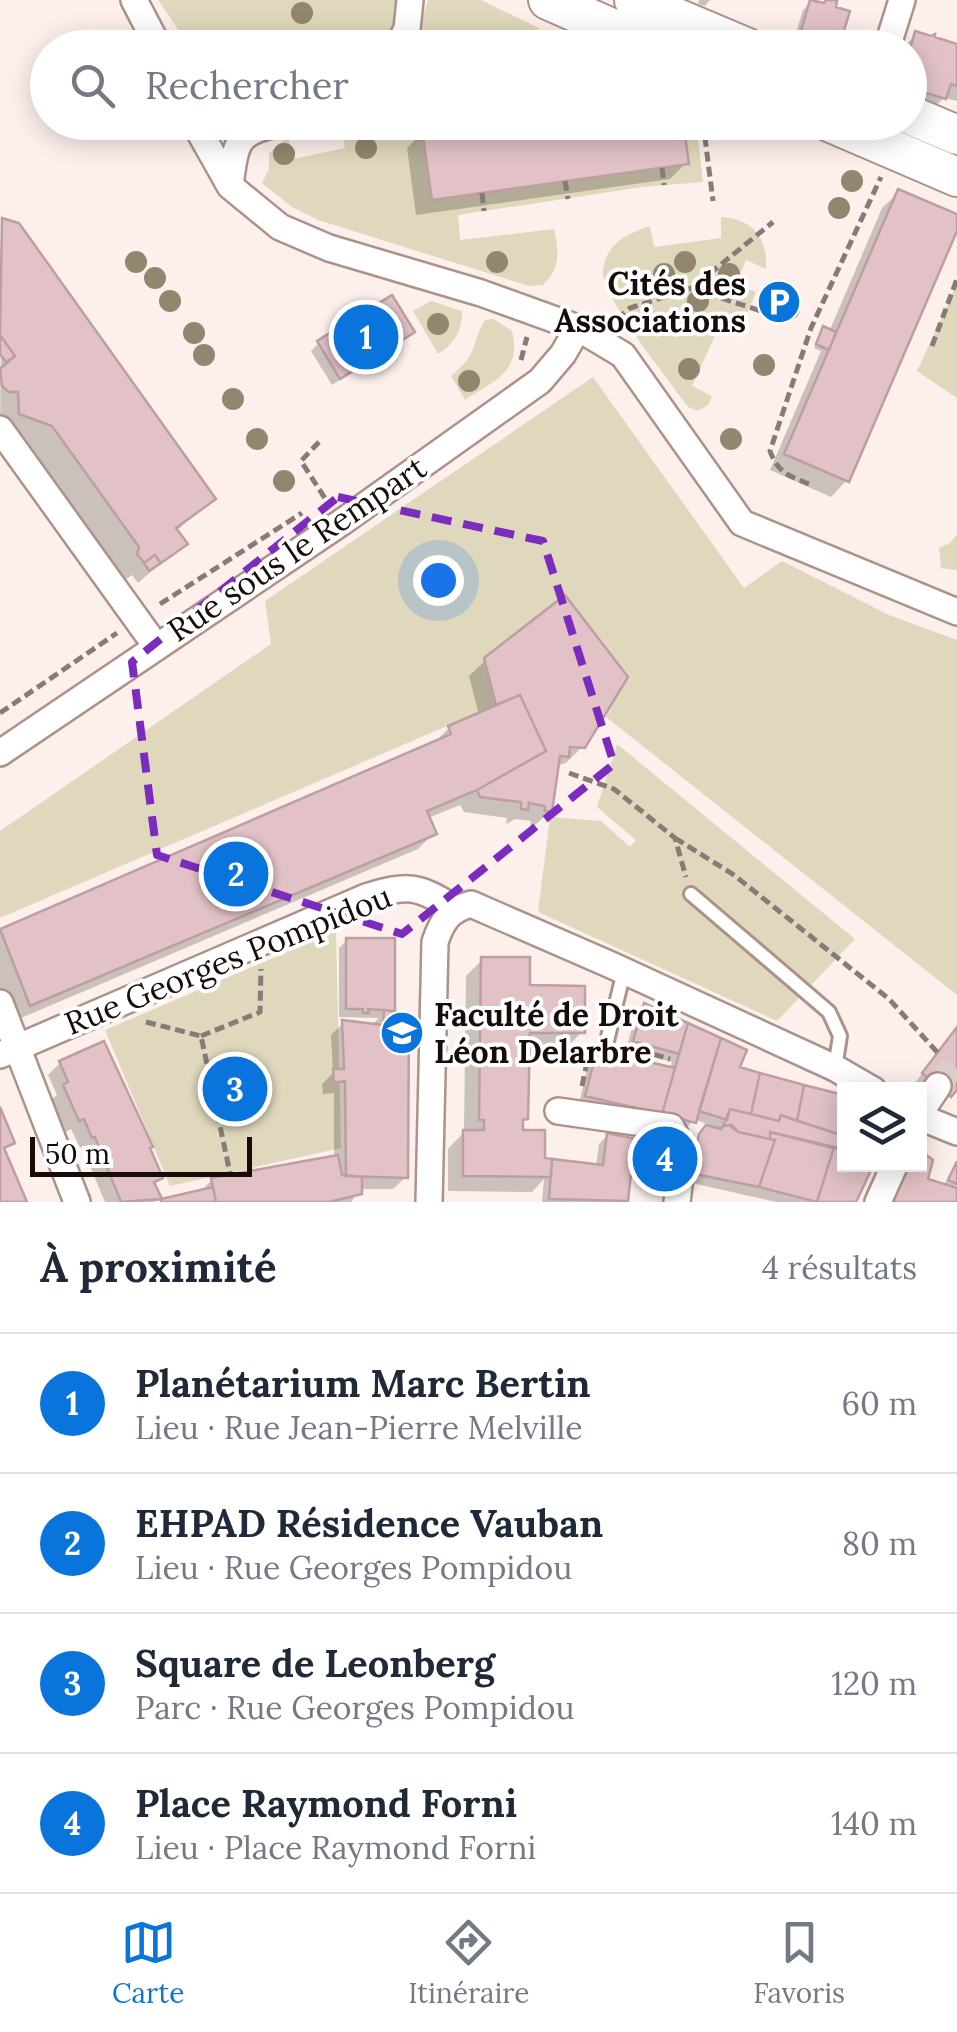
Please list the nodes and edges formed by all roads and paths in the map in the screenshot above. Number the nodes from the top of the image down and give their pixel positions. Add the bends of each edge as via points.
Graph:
1 (134, 0) edge
2 (410, 0) edge
3 (548, 0) edge
4 (634, 0) edge
5 (902, 0) edge
6 (150, 30) edge
7 (406, 30) edge
8 (617, 30) edge
9 (702, 30) edge
10 (892, 30) edge
11 (927, 123) edge
12 (957, 136) edge
13 (204, 140) edge
14 (242, 140) edge
15 (706, 140) edge
16 (870, 140) edge
17 (895, 151) junction
18 (662, 168) dead end
19 (957, 177) edge
20 (565, 181) dead end
21 (664, 185) dead end
22 (230, 186) junction
23 (482, 193) dead end
24 (568, 198) dead end
25 (714, 201) dead end
26 (484, 211) dead end
27 (773, 222) dead end
28 (957, 279) edge
29 (692, 288) junction
30 (761, 312) dead end
31 (539, 315) junction
32 (586, 332) junction
33 (932, 346) dead end
34 (517, 371) dead end
35 (0, 428) edge
36 (319, 442) dead end
37 (315, 483) dead end
38 (809, 484) dead end
39 (340, 497) dead end
40 (957, 612) edge
41 (137, 619) junction
42 (156, 646) junction
43 (0, 713) edge
44 (0, 753) edge
45 (569, 774) dead end
46 (675, 838) junction
47 (691, 894) joint
48 (455, 908) junction
49 (261, 942) junction
50 (624, 971) junction
51 (0, 1002) edge
52 (102, 1011) junction
53 (201, 1036) junction
54 (607, 1041) joint
55 (9, 1051) edge
56 (938, 1053) dead end
57 (670, 1059) dead end
58 (835, 1068) junction
59 (859, 1082) edge
60 (938, 1086) tunnel mouth
61 (927, 1104) edge
62 (558, 1110) dead end
63 (927, 1118) edge
64 (957, 1132) edge
65 (891, 1172) edge
66 (230, 1173) dead end
67 (77, 1202) edge
68 (430, 1202) edge
69 (676, 1202) edge
70 (878, 1202) edge

1 - 6 street
2 - 7 street
3 - 8 main road
4 - 9 main road
5 - 10 street
11 - 12 main road
13 - 22 street
14 - 22 street via 235,147
15 - 25 path
16 - 17 main road
17 - 19 main road
17 - 38 path via 811,328 770,451 784,475
18 - 21 path
20 - 24 path
22 - 31 street via 280,226 329,248
23 - 26 path
27 - 29 path
28 - 33 path
29 - 30 path
29 - 32 path via 630,308
31 - 32 street
31 - 34 path
32 - 40 street via 622,355 742,523
32 - 42 street, Rue sous le Rempart via 540,381
35 - 41 street
36 - 37 path via 301,461
39 - 41 path via 288,520
41 - 42 street
41 - 43 path
42 - 44 street, Rue sous le Rempart
45 - 46 path via 614,789
46 - 47 path
46 - 56 path via 734,875 856,972
47 - 58 lane via 829,1012 840,1036
48 - 49 street, Rue Georges Pompidou via 426,890 398,887
48 - 50 street, Rue Georges Pompidou via 471,904
48 - 68 street via 435,942
49 - 52 street, Rue Georges Pompidou
49 - 53 path via 260,1012
50 - 54 lane
50 - 58 street, Rue Georges Pompidou
51 - 55 street
52 - 53 path
52 - 55 street, Rue Georges Pompidou
53 - 66 path
54 - 57 path
55 - 67 street
58 - 59 street, Rue Georges Pompidou
60 - 61 street
62 - 69 street via 671,1127 682,1164
63 - 64 street
65 - 70 street

